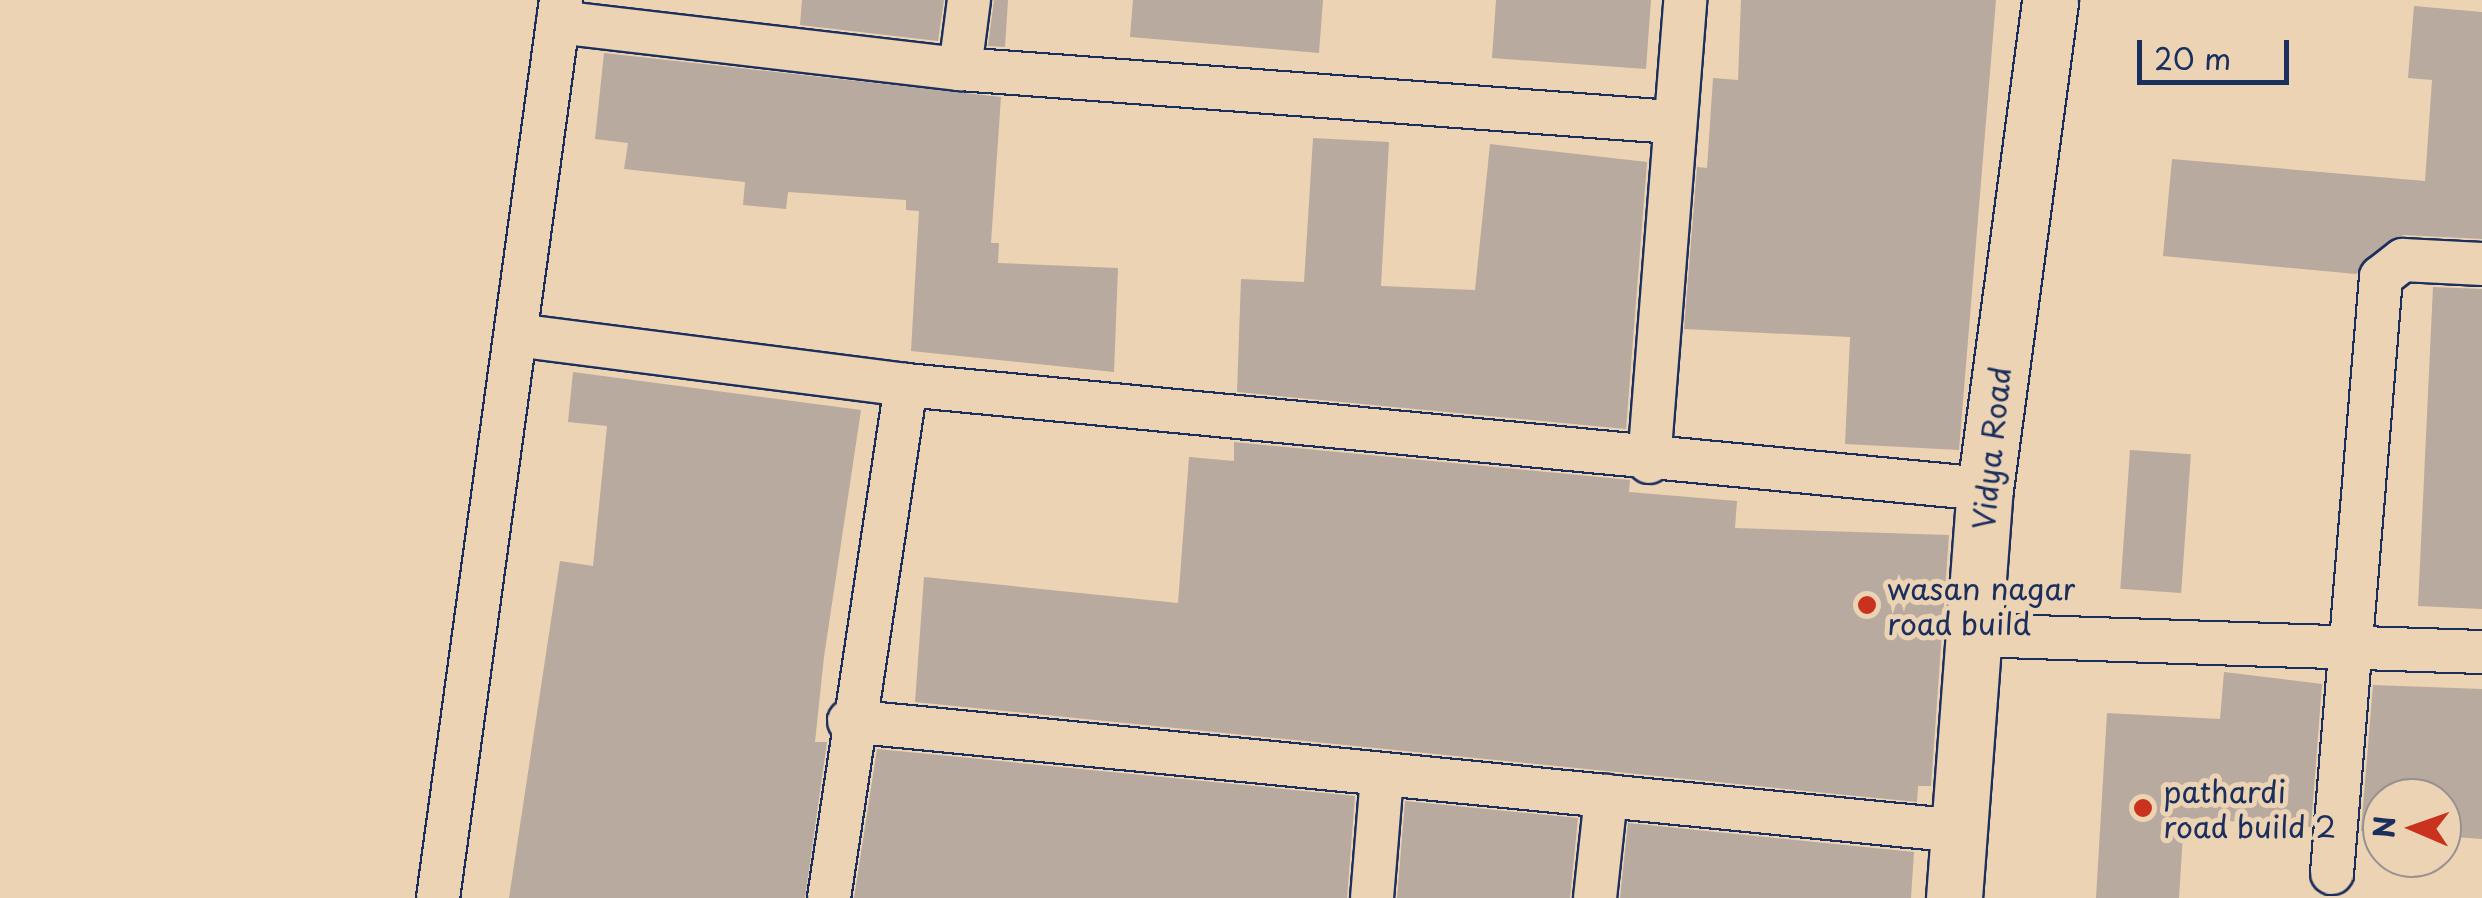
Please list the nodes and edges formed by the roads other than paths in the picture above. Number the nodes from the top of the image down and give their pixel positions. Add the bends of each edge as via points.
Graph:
1 (970, 0) edge
2 (1685, 0) edge
3 (2050, 0) edge
4 (560, 11) edge
5 (960, 70) junction
6 (1672, 122) junction
7 (2482, 264) edge
8 (516, 335) junction
9 (906, 385) junction
10 (1650, 462) junction
11 (1985, 489) junction
12 (1974, 635) junction
13 (2349, 648) junction
14 (2482, 652) edge
15 (849, 721) junction
16 (1382, 776) junction
17 (1606, 796) junction
18 (1959, 831) junction
19 (2332, 873) dead end
20 (438, 898) edge
21 (829, 898) edge
22 (1372, 898) edge
23 (1595, 898) edge
24 (1954, 898) edge

1 - 5 street
2 - 6 street
3 - 11 street, Vidya Road
4 - 5 street
4 - 8 street
5 - 6 street
6 - 10 street
7 - 13 street via 2403,260 2382,277
8 - 9 street
8 - 20 street
9 - 10 street
9 - 15 street
10 - 11 street
11 - 12 street, Vidya Road
12 - 13 street
12 - 18 street, Vidya Road
13 - 14 street
13 - 19 street
15 - 16 street
15 - 21 street
16 - 17 street
16 - 22 street
17 - 18 street
17 - 23 street
18 - 24 street, Vidya Road

